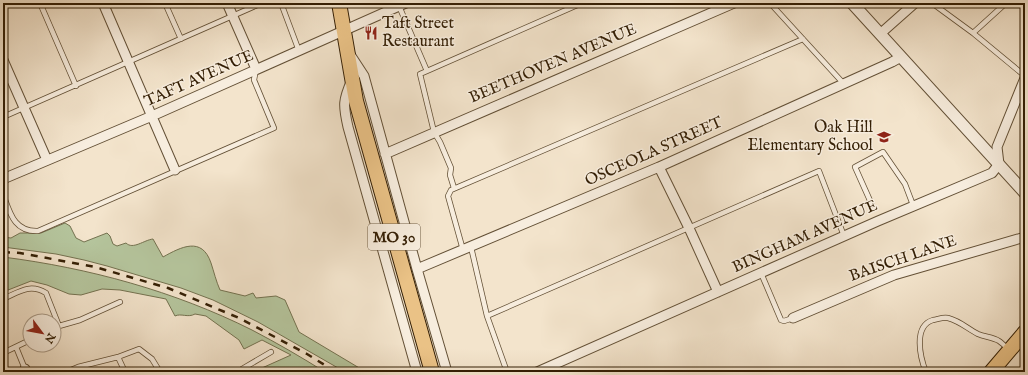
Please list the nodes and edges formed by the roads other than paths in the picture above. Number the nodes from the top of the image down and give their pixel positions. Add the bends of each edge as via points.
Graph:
1 (40, 3) edge
2 (103, 3) edge
3 (165, 3) edge
4 (227, 3) edge
5 (262, 3) edge
6 (282, 3) edge
7 (339, 3) edge
8 (582, 3) edge
9 (734, 3) edge
10 (770, 3) edge
11 (852, 3) edge
12 (915, 3) edge
13 (932, 3) edge
14 (1006, 3) edge
15 (402, 5) edge
16 (233, 16) junction
17 (344, 32) junction
18 (973, 33) junction
19 (880, 34) junction
20 (181, 39) junction
21 (803, 39) junction
22 (347, 50) junction
23 (299, 51) junction
24 (901, 57) junction
25 (3, 60) edge
26 (129, 62) junction
27 (256, 69) junction
28 (427, 71) junction
29 (1025, 77) edge
30 (352, 80) junction
31 (844, 84) junction
32 (76, 86) junction
33 (24, 107) junction
34 (152, 116) junction
35 (3, 117) edge
36 (434, 132) junction
37 (385, 154) junction
38 (47, 160) junction
39 (999, 164) junction
40 (659, 167) junction
41 (175, 170) junction
42 (3, 179) edge
43 (454, 188) junction
44 (1025, 193) edge
45 (3, 194) edge
46 (872, 205) dead end
47 (913, 205) junction
48 (689, 228) junction
49 (844, 236) junction
50 (1025, 237) edge
51 (467, 248) junction
52 (417, 269) junction
53 (761, 273) junction
54 (718, 292) junction
55 (3, 299) edge
56 (120, 302) dead end
57 (52, 313) edge
58 (487, 316) junction
59 (793, 318) joint
60 (62, 326) edge
61 (1025, 332) edge
62 (22, 344) edge
63 (16, 347) junction
64 (1009, 350) junction
65 (271, 352) dead end
66 (3, 353) edge
67 (118, 357) junction
68 (25, 370) edge
69 (66, 372) edge
70 (125, 372) edge
71 (160, 372) edge
72 (241, 372) edge
73 (417, 372) edge
74 (432, 372) edge
75 (447, 372) edge
76 (507, 372) edge
77 (537, 372) edge
78 (926, 372) edge
79 (991, 372) edge

1 - 32 lane
2 - 26 street
3 - 20 lane
4 - 16 street
5 - 16 lane
6 - 23 lane
7 - 17 main road, MO 30
8 - 28 lane
9 - 36 street, BEETHOVEN AVENUE
10 - 21 lane
11 - 19 street
12 - 19 street
13 - 18 lane
14 - 18 lane
15 - 17 street, TAFT AVENUE
15 - 28 lane
16 - 20 lane
16 - 27 street
17 - 22 main road, MO 30
17 - 23 street, TAFT AVENUE
18 - 29 lane
19 - 24 street
20 - 26 lane
21 - 31 lane
21 - 43 lane
22 - 30 main road, MO 30
22 - 37 street via 364,76
23 - 27 street, TAFT AVENUE
24 - 31 street, OSCEOLA STREET
24 - 39 street
25 - 33 street
26 - 32 lane
26 - 34 street
27 - 34 street, TAFT AVENUE
27 - 41 lane via 254,80 274,128
28 - 36 lane via 420,74
29 - 39 street via 997,147
30 - 73 street via 344,99 348,127
30 - 74 main road, MO 30 via 373,166
31 - 40 street, OSCEOLA STREET
32 - 33 lane
33 - 35 lane
33 - 38 street
34 - 38 street, TAFT AVENUE
34 - 41 street
36 - 37 street, BEETHOVEN AVENUE
36 - 43 lane via 450,168
37 - 52 street
38 - 42 street, TAFT AVENUE
39 - 44 street
39 - 47 street, BINGHAM AVENUE via 992,173
40 - 48 street
40 - 51 street, OSCEOLA STREET
41 - 45 lane via 38,231 22,228 16,222
43 - 51 lane via 448,196
46 - 47 lane via 855,167 883,152 905,184
47 - 49 street, BINGHAM AVENUE
48 - 49 lane via 818,171
48 - 54 street
48 - 58 lane
49 - 53 street, BINGHAM AVENUE
50 - 59 street, BAISCH LANE via 894,274
51 - 52 street, OSCEOLA STREET
51 - 58 lane
52 - 75 street
53 - 54 street, BINGHAM AVENUE
53 - 59 lane via 781,320
54 - 77 street, BINGHAM AVENUE
55 - 57 lane via 33,288 46,293
56 - 60 lane
58 - 76 lane
61 - 64 main road
62 - 63 lane
63 - 66 lane
63 - 68 lane
64 - 78 lane via 998,341 977,334 948,318 929,321 920,335 920,350
64 - 79 main road
65 - 72 lane
67 - 69 lane
67 - 70 lane
67 - 71 lane via 138,349 152,359

